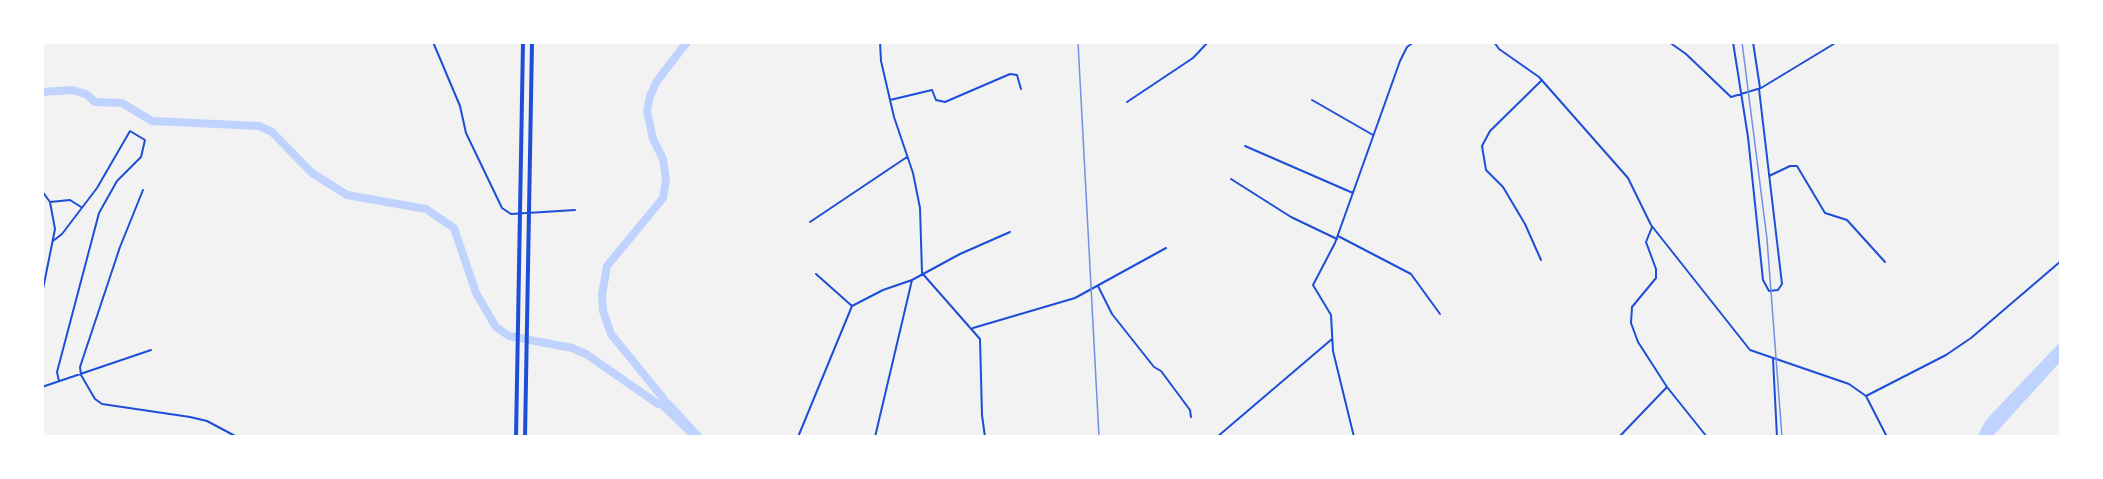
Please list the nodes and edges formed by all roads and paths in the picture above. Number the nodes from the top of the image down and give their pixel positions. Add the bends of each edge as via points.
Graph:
1 (433, 42) edge
2 (523, 42) edge
3 (532, 42) edge
4 (880, 42) edge
5 (1208, 42) edge
6 (1414, 42) edge
7 (1494, 42) edge
8 (1669, 42) edge
9 (1733, 42) edge
10 (1753, 42) edge
11 (1837, 42) edge
12 (1542, 80) junction
13 (1759, 89) junction
14 (1021, 90) dead end
15 (1742, 96) junction
16 (890, 100) junction
17 (1312, 100) dead end
18 (1126, 102) dead end
19 (1373, 135) junction
20 (1245, 146) dead end
21 (907, 157) junction
22 (1769, 176) junction
23 (1231, 179) dead end
24 (142, 190) dead end
25 (42, 191) edge
26 (1353, 193) junction
27 (50, 202) junction
28 (81, 207) junction
29 (575, 210) dead end
30 (810, 222) dead end
31 (1652, 227) junction
32 (1010, 232) dead end
33 (1337, 238) junction
34 (53, 241) junction
35 (1166, 248) dead end
36 (1540, 260) dead end
37 (2061, 261) edge
38 (1885, 262) dead end
39 (922, 273) junction
40 (816, 274) dead end
41 (912, 280) junction
42 (1098, 286) junction
43 (42, 294) edge
44 (852, 306) junction
45 (1440, 315) dead end
46 (973, 328) junction
47 (1332, 339) junction
48 (151, 350) dead end
49 (1773, 358) junction
50 (81, 375) junction
51 (59, 381) junction
52 (42, 387) edge
53 (1667, 387) junction
54 (1866, 396) junction
55 (1191, 417) dead end
56 (237, 437) edge
57 (516, 437) edge
58 (525, 437) edge
59 (798, 437) edge
60 (875, 437) edge
61 (985, 437) edge
62 (1218, 437) edge
63 (1354, 437) edge
64 (1619, 437) edge
65 (1707, 437) edge
66 (1777, 437) edge
67 (1887, 437) edge

1 - 29 street via 460,106 466,133 501,208 511,214
2 - 57 highway
3 - 58 highway
4 - 16 street
5 - 18 street via 1193,58
6 - 19 street via 1400,61
7 - 12 street
8 - 15 street via 1731,97
9 - 15 street
10 - 13 street
11 - 13 street
12 - 31 street via 1628,178
12 - 36 street via 1491,131 1482,146 1486,170 1503,187 1520,214
13 - 15 street
13 - 22 street
14 - 16 street via 1017,75 1010,74 945,102 936,100 932,90
15 - 22 street via 1763,280 1769,291 1778,290 1782,284
16 - 21 street
17 - 19 street
19 - 26 street
20 - 26 street
21 - 30 street
21 - 39 street via 920,208
22 - 38 street via 1797,166 1825,213 1847,220
23 - 33 street via 1291,217
24 - 50 street via 80,367
25 - 27 street
26 - 33 street
27 - 28 street via 70,200
27 - 34 street via 55,222
28 - 34 street
28 - 51 street via 97,188 130,132 145,140 141,157 117,181 99,213 57,372
31 - 49 street via 1750,350
31 - 53 street via 1646,242 1656,278 1630,315 1638,342
32 - 39 street
33 - 45 street via 1411,274
33 - 47 street via 1313,285 1331,315
34 - 43 street
35 - 42 street
37 - 54 street via 1971,338
39 - 41 street
39 - 46 street
40 - 44 street
41 - 44 street
41 - 60 street
42 - 46 street via 1067,301
42 - 55 street via 1112,314 1161,371
44 - 59 street
46 - 61 street via 980,339
47 - 62 street
47 - 63 street
48 - 50 street
49 - 54 street via 1849,384
49 - 66 street
50 - 51 street
50 - 56 street via 102,404 207,421
51 - 52 street
53 - 64 street
53 - 65 street
54 - 67 street

